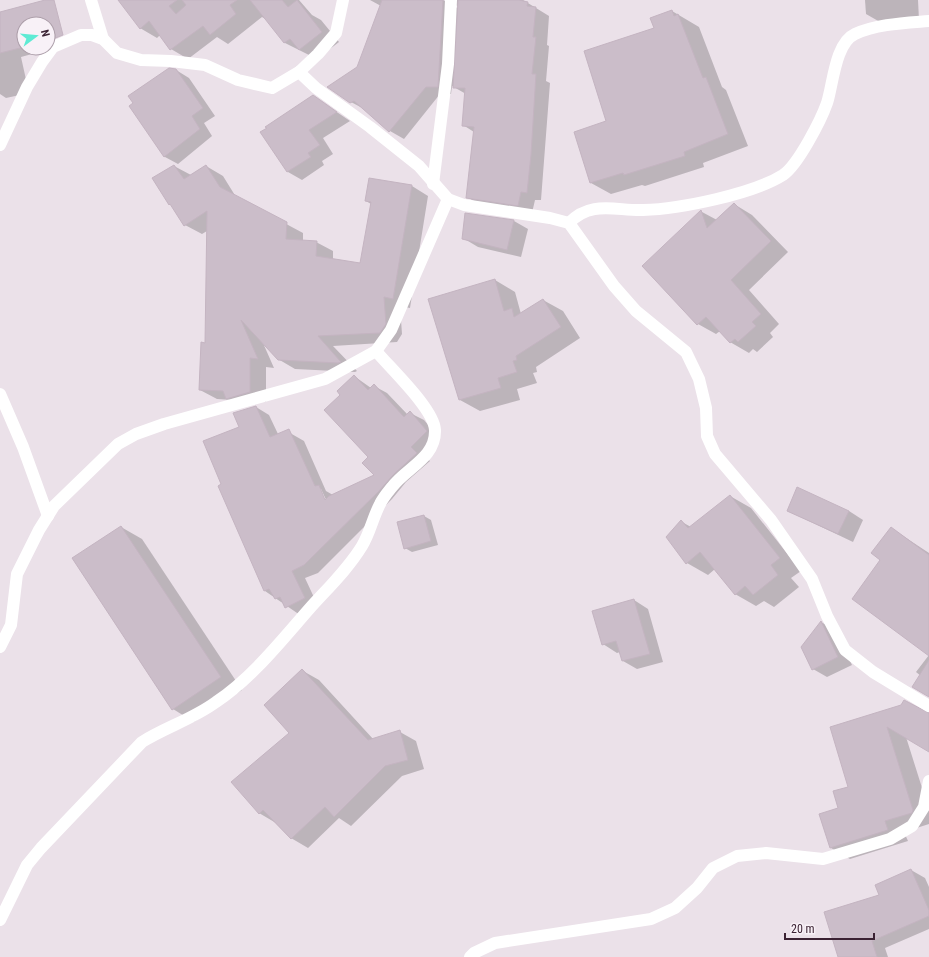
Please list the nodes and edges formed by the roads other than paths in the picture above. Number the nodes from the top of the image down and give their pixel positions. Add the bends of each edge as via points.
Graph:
1 (91, 0) edge
2 (343, 0) edge
3 (451, 0) edge
4 (929, 21) edge
5 (103, 40) junction
6 (299, 72) junction
7 (0, 145) edge
8 (433, 184) junction
9 (448, 199) junction
10 (569, 223) junction
11 (376, 351) junction
12 (0, 394) edge
13 (48, 516) junction
14 (0, 647) edge
15 (929, 706) edge
16 (929, 781) edge
17 (0, 920) edge
18 (470, 957) edge

1 - 5 street
2 - 6 street via 336,33
3 - 8 street via 448,64
4 - 10 street via 904,23 853,35 843,46 827,103 808,144 785,174 761,187 675,206 643,210 592,209 577,215
5 - 6 street via 117,53 141,60 206,65 238,80 272,88
5 - 7 street via 92,35 81,36 53,47 27,87
6 - 8 street via 316,88 370,126 419,166
8 - 9 street
9 - 10 street via 464,206
9 - 11 street via 392,330
10 - 15 street via 614,286 636,311 686,352 699,379 706,408 707,436 715,454 771,520 812,579 845,650 873,672
11 - 13 street via 325,379 136,434 118,444 98,462 54,506
11 - 17 street via 431,417 435,431 425,457 396,482 380,504 363,545 340,576 243,681 193,717 142,742 41,848 27,864
12 - 13 street
13 - 14 street via 17,574 11,625
16 - 18 street via 924,807 912,826 890,839 823,859 766,853 737,856 712,868 697,888 675,908 651,919 495,943

